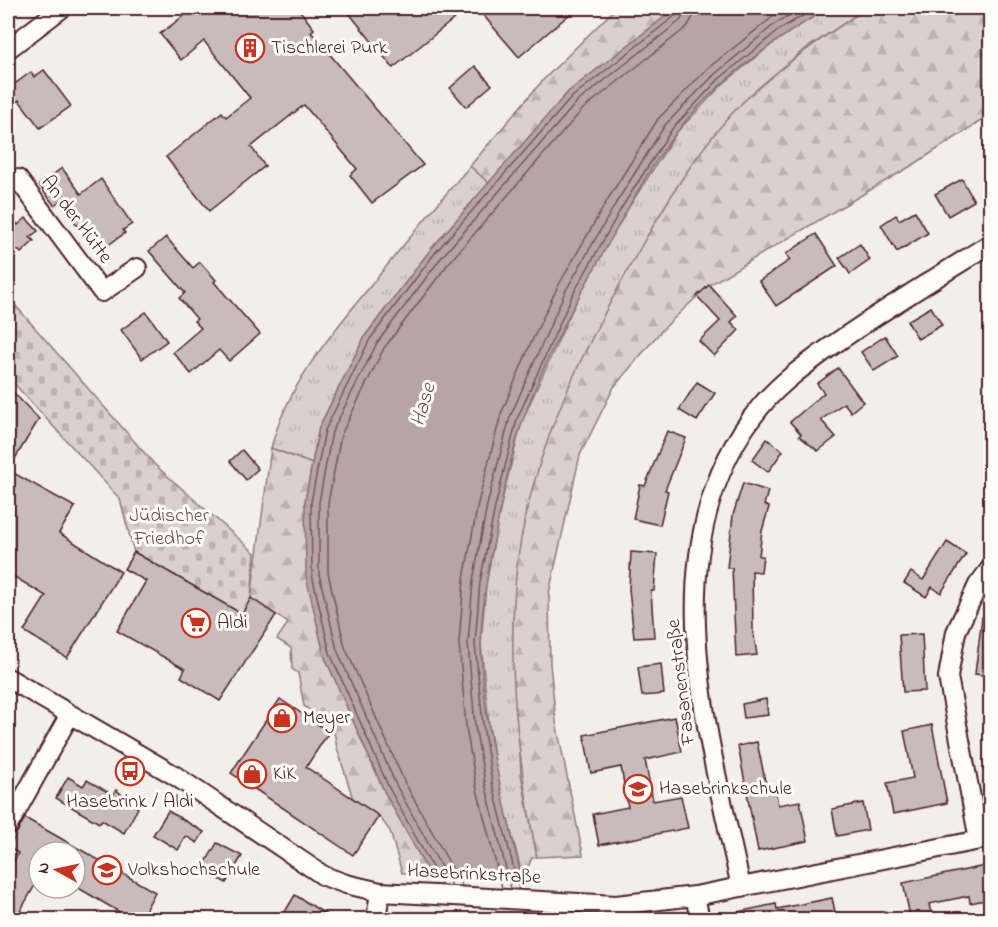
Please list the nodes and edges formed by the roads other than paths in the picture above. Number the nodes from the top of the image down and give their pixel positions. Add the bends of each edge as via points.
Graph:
1 (62, 8) edge
2 (8, 49) edge
3 (8, 186) edge
4 (990, 244) edge
5 (137, 268) dead end
6 (990, 569) edge
7 (8, 678) edge
8 (69, 716) junction
9 (8, 826) edge
10 (985, 839) edge
11 (741, 887) junction
12 (381, 892) junction
13 (695, 896) junction
14 (376, 920) edge
15 (700, 920) edge

1 - 2 street
3 - 5 street, An der Hütte via 18,179 102,292
4 - 11 street, Fasanenstraße via 800,369 762,405 718,473 700,545 696,619 702,695
6 - 10 street via 956,632 948,677
7 - 8 street, Hasebrinkstraße
8 - 9 street
8 - 12 street, Hasebrinkstraße via 174,775 324,876
10 - 11 street, Hasebrinkstraße
11 - 13 street, Hasebrinkstraße
12 - 13 street, Hasebrinkstraße via 616,905
12 - 14 street
13 - 15 street

